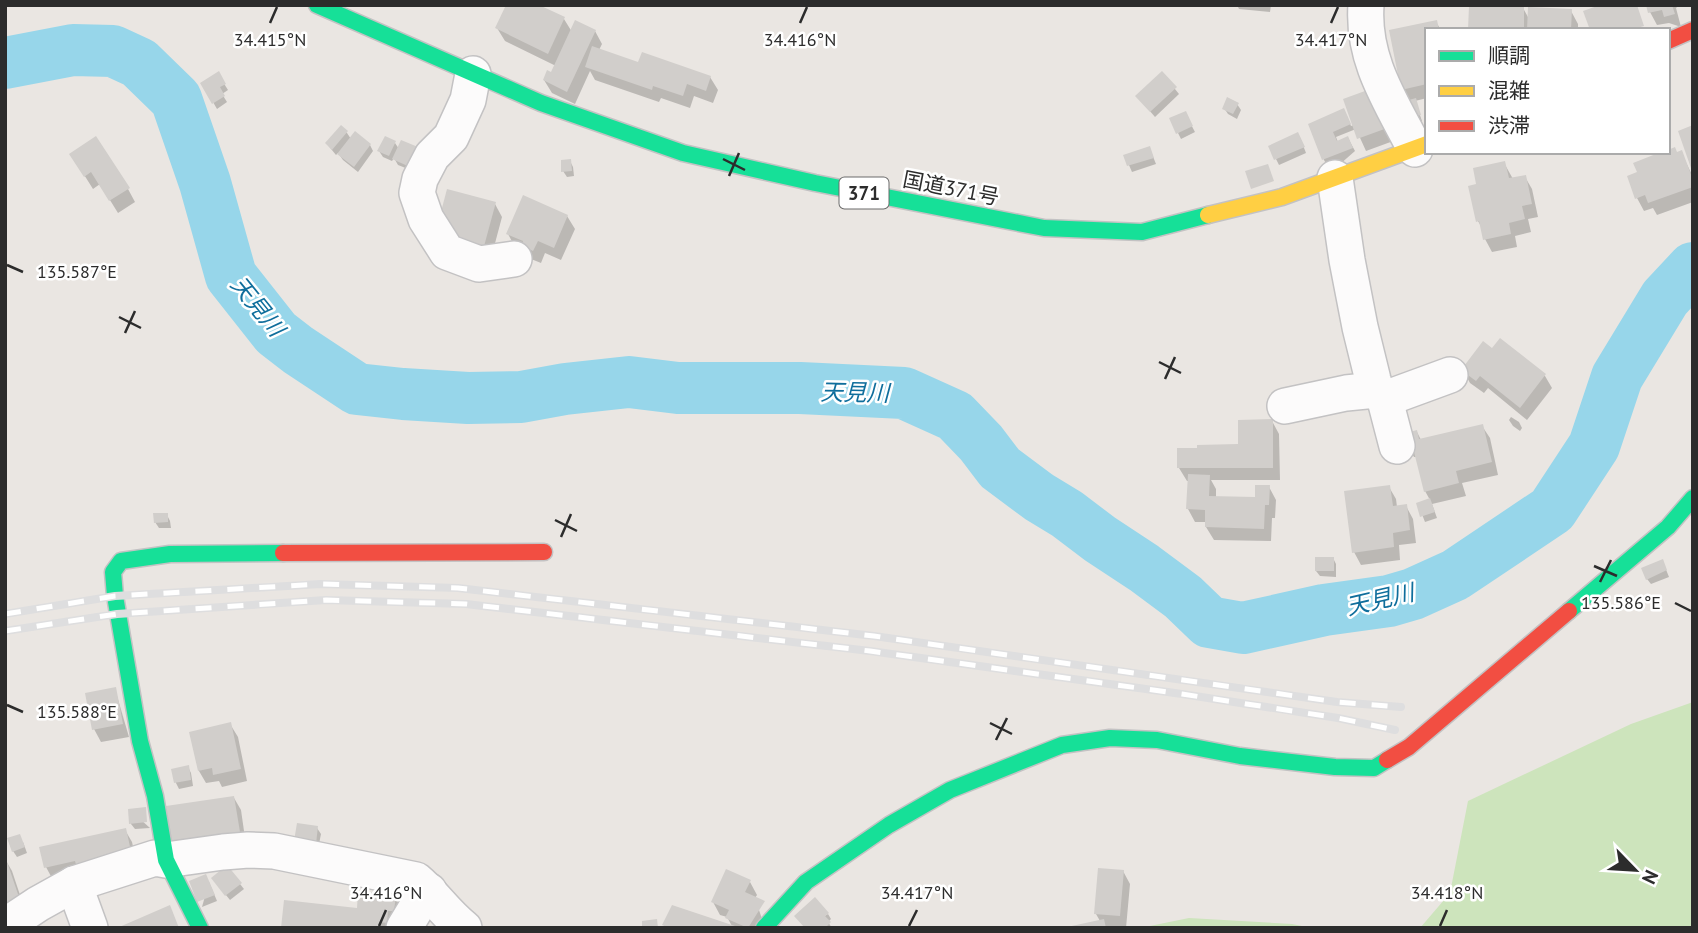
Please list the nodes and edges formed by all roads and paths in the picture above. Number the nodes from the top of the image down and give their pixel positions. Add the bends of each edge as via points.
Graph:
1 (317, 5) edge
2 (1366, 5) edge
3 (1693, 30) edge
4 (1670, 40) edge
5 (473, 74) junction
6 (1421, 147) edge
7 (1335, 178) junction
8 (514, 259) dead end
9 (1450, 375) dead end
10 (1381, 395) junction
11 (1285, 406) dead end
12 (1397, 446) dead end
13 (1693, 498) edge
14 (544, 552) dead end
15 (166, 860) junction
16 (74, 884) junction
17 (429, 891) junction
18 (5, 926) edge
19 (90, 928) edge
20 (200, 928) edge
21 (404, 928) edge
22 (464, 928) edge
23 (764, 928) edge

1 - 5 main road, 国道371号 / 371
2 - 6 street via 1369,52 1379,78
3 - 4 main road
5 - 7 main road, 国道371号 / 371 via 683,153 1044,228 1142,232 1282,197
5 - 8 street via 468,100 451,137 432,156 417,193 426,219 447,252 479,264
6 - 7 main road, 国道371号 / 371
7 - 10 street via 1360,327
9 - 10 street via 1390,397
10 - 11 street via 1346,393
10 - 12 street
13 - 23 main road via 1668,527 1409,747 1374,768 1240,756 1157,740 1110,738 1062,745 950,790 889,825 806,882
14 - 15 main road via 170,554 121,561 113,572 117,614
15 - 16 street via 155,858
15 - 17 street via 274,851 416,880
15 - 20 main road
16 - 18 street
16 - 19 street
17 - 21 street
17 - 22 street

